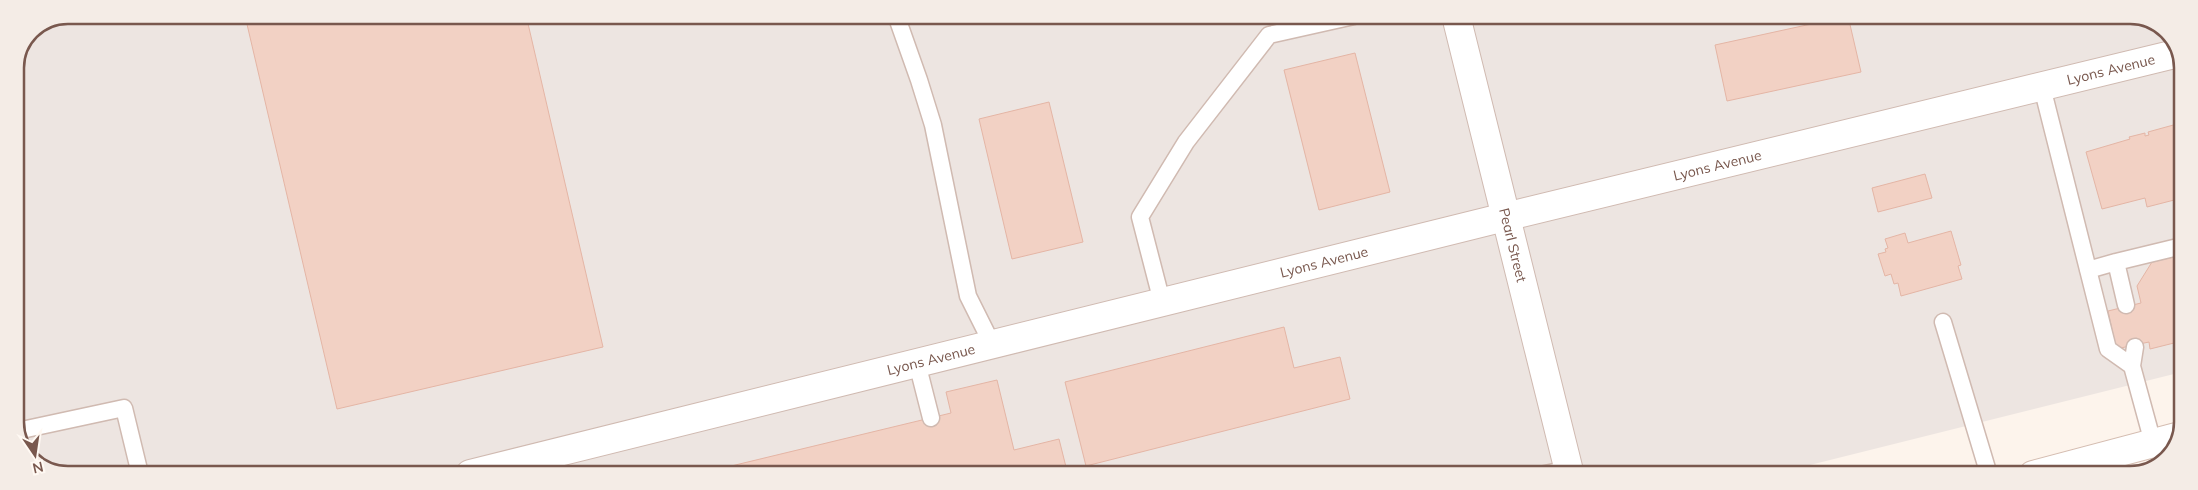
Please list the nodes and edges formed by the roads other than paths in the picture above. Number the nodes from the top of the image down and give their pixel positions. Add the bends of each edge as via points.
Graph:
1 (899, 24) edge
2 (1318, 24) edge
3 (1458, 24) edge
4 (2172, 55) edge
5 (2042, 87) junction
6 (1505, 217) junction
7 (2174, 248) edge
8 (2116, 262) junction
9 (2088, 270) junction
10 (1162, 302) junction
11 (2126, 305) dead end
12 (1943, 322) dead end
13 (992, 344) junction
14 (2136, 347) dead end
15 (917, 363) junction
16 (2132, 366) junction
17 (931, 418) dead end
18 (25, 429) edge
19 (2167, 440) edge
20 (138, 466) edge
21 (502, 466) edge
22 (1567, 466) edge
23 (1986, 466) edge
24 (2067, 466) edge

1 - 13 lane via 933,125 968,296
2 - 10 lane via 1269,35 1186,142 1140,218
3 - 6 street, Pearl Street
4 - 5 street, Lyons Avenue
5 - 6 street, Lyons Avenue
5 - 9 lane
6 - 10 street, Lyons Avenue
6 - 22 street, Pearl Street
7 - 8 lane
8 - 9 lane
8 - 11 lane
9 - 16 lane via 2108,349
10 - 13 street, Lyons Avenue
12 - 23 lane
13 - 15 street, Lyons Avenue
14 - 16 lane
15 - 17 lane
15 - 21 street, Lyons Avenue
16 - 19 lane
18 - 20 lane via 124,408
19 - 24 street

